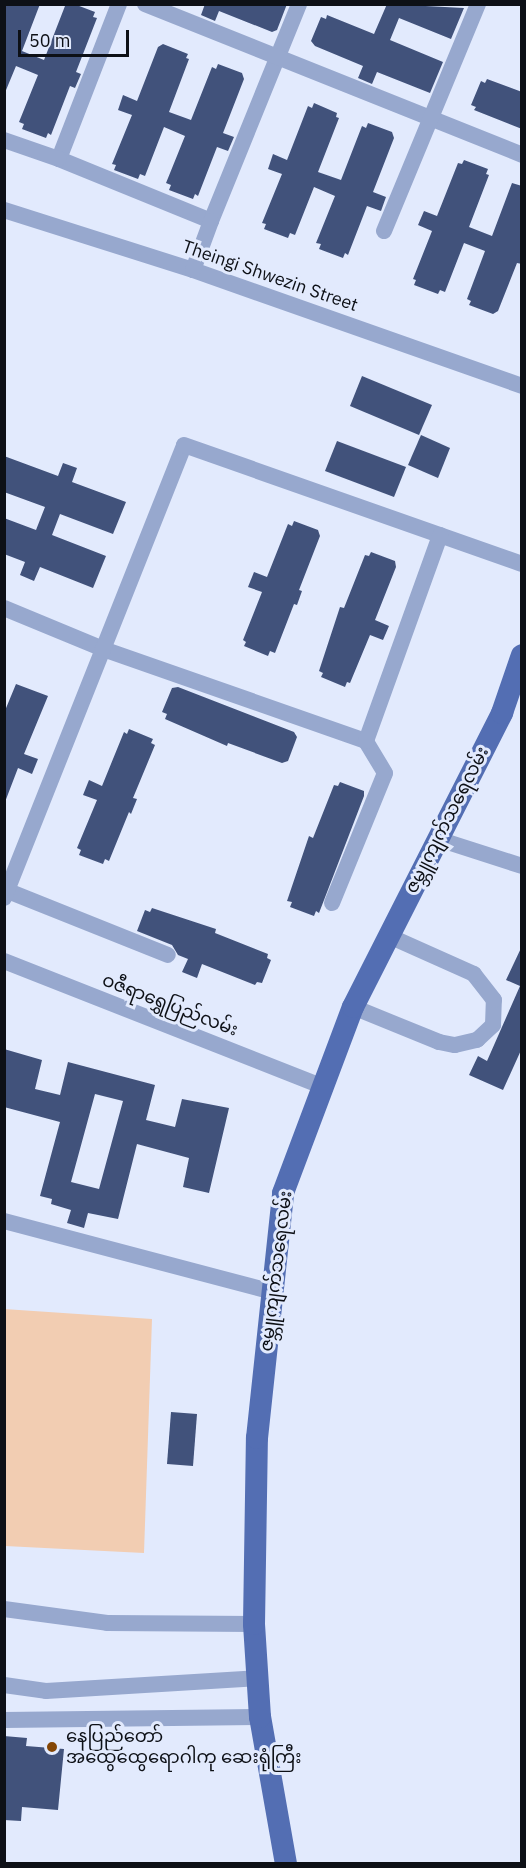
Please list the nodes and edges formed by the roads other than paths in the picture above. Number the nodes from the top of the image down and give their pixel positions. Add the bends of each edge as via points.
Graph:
1 (119, 4) edge
2 (145, 4) edge
3 (299, 4) edge
4 (478, 4) edge
5 (278, 56) junction
6 (431, 117) junction
7 (4, 140) edge
8 (522, 155) edge
9 (59, 159) junction
10 (4, 210) edge
11 (211, 220) junction
12 (384, 231) dead end
13 (193, 270) junction
14 (522, 386) edge
15 (440, 535) junction
16 (522, 564) edge
17 (4, 608) edge
18 (103, 649) junction
19 (521, 659) edge
20 (366, 741) junction
21 (438, 838) junction
22 (522, 866) edge
23 (6, 894) edge
24 (332, 903) dead end
25 (387, 935) junction
26 (168, 955) dead end
27 (4, 962) edge
28 (353, 1007) junction
29 (322, 1086) junction
30 (4, 1221) edge
31 (272, 1292) junction
32 (4, 1609) edge
33 (254, 1624) junction
34 (257, 1678) junction
35 (4, 1685) edge
36 (260, 1717) junction
37 (4, 1720) edge
38 (286, 1863) edge

1 - 9 street
2 - 5 street
3 - 5 street
4 - 6 street
5 - 6 street
5 - 11 street
6 - 8 street
6 - 12 street
7 - 9 street
9 - 11 street
10 - 13 street, Theingi Shwezin Street
11 - 13 street
13 - 14 street, Theingi Shwezin Street
15 - 16 street
15 - 18 street via 184,445
15 - 20 street
17 - 18 street
18 - 20 street
18 - 23 street
19 - 21 main road, ဇမ္ဘူကျက်သရေလမ်း via 502,713
20 - 24 street via 385,773
21 - 22 street
21 - 25 main road, ဇမ္ဘူကျက်သရေလမ်း
23 - 26 street
25 - 28 main road, ဇမ္ဘူကျက်သရေလမ်း
25 - 28 street via 474,974 494,1000 493,1024 477,1040 454,1045
27 - 29 street, ဝဇီရာရွှေပြည်လမ်း
28 - 29 main road, ဇမ္ဘူကျက်သရေလမ်း
29 - 31 main road, ဇမ္ဘူကျက်သရေလမ်း via 283,1192
30 - 31 street
31 - 33 main road, ဇမ္ဘူကျက်သရေလမ်း via 256,1438
32 - 33 street via 107,1623
33 - 34 main road, ဇမ္ဘူကျက်သရေလမ်း
34 - 35 street via 46,1691
34 - 36 main road, ဇမ္ဘူကျက်သရေလမ်း
36 - 37 street
36 - 38 main road, ဇမ္ဘူကျက်သရေလမ်း

